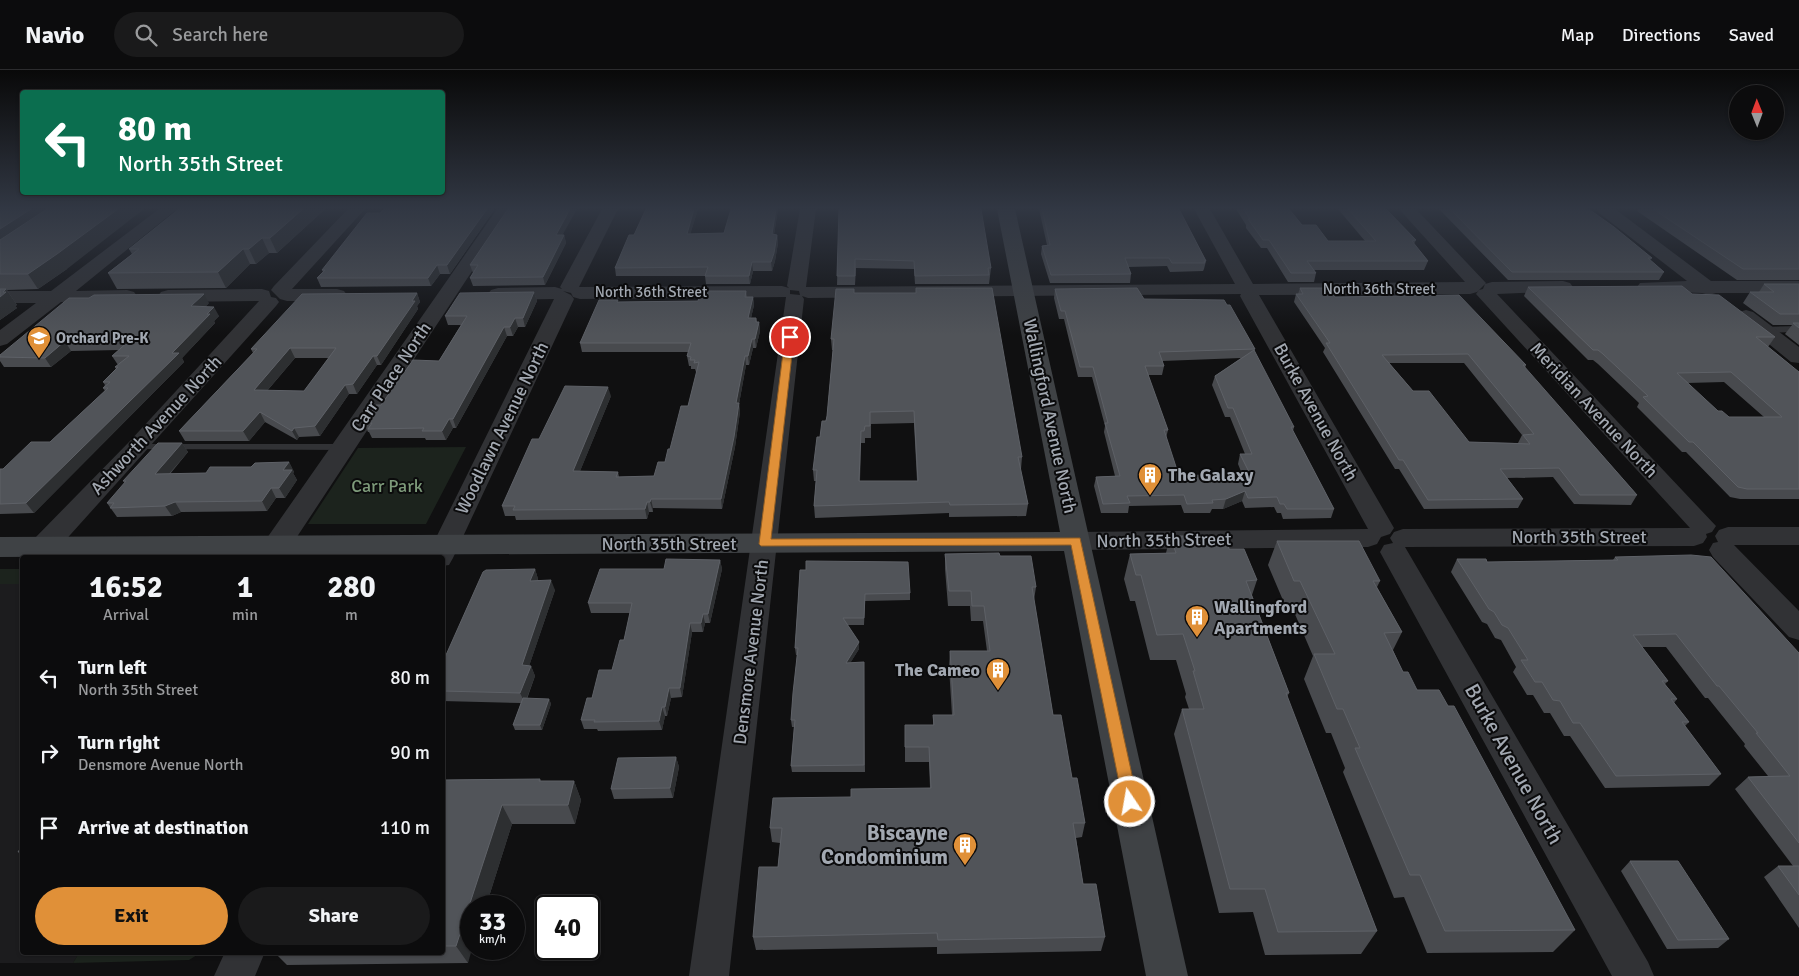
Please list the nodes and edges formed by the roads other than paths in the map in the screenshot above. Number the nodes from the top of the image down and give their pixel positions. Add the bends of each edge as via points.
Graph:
1 (114, 251) edge
2 (317, 251) edge
3 (476, 251) edge
4 (588, 251) edge
5 (801, 251) edge
6 (1015, 251) edge
7 (1225, 251) edge
8 (1447, 251) edge
9 (1660, 251) edge
10 (1705, 286) junction
11 (1577, 287) edge
12 (1627, 287) edge
13 (1799, 287) edge
14 (1481, 288) junction
15 (1247, 290) junction
16 (1023, 291) junction
17 (795, 292) junction
18 (567, 293) junction
19 (421, 294) dead end
20 (447, 294) junction
21 (352, 295) edge
22 (56, 296) junction
23 (275, 296) junction
24 (0, 297) edge
25 (1799, 329) edge
26 (1764, 330) junction
27 (0, 340) edge
28 (1799, 357) edge
29 (344, 446) junction
30 (137, 447) junction
31 (1699, 532) junction
32 (1799, 536) edge
33 (1387, 539) junction
34 (1076, 541) junction
35 (1725, 543) junction
36 (277, 544) junction
37 (765, 544) junction
38 (0, 547) edge
39 (43, 547) junction
40 (442, 551) edge
41 (1799, 629) edge
42 (244, 955) edge
43 (234, 976) edge
44 (709, 976) edge
45 (1167, 976) edge
46 (1634, 976) edge

1 - 22 street
2 - 23 street, Ashworth Avenue North
3 - 20 street, Carr Place North
4 - 18 street, Woodlawn Avenue North
5 - 17 street, Densmore Avenue North
6 - 16 street, Wallingford Avenue North
7 - 15 street, Burke Avenue North
8 - 14 street, Meridian Avenue North
9 - 10 street
10 - 12 street
10 - 13 street
10 - 26 street
11 - 14 street, North 36th Street
14 - 15 street, North 36th Street
14 - 31 street, Meridian Avenue North
15 - 16 street, North 36th Street
15 - 33 street, Burke Avenue North
16 - 17 street, North 36th Street
16 - 34 street, Wallingford Avenue North
17 - 18 street, North 36th Street
17 - 37 street, Densmore Avenue North
18 - 20 street, North 36th Street
18 - 40 street, Woodlawn Avenue North
19 - 20 street, North 36th Street
20 - 29 street, Carr Place North
21 - 23 street
22 - 23 street
22 - 24 street
22 - 27 street
23 - 30 street, Ashworth Avenue North
25 - 26 lane
26 - 28 street
29 - 30 lane
29 - 36 street, Carr Place North
30 - 39 street, Ashworth Avenue North
31 - 33 street, North 35th Street
31 - 35 street via 1704,545
32 - 35 street
33 - 34 street, North 35th Street
33 - 46 street, Burke Avenue North
34 - 37 street, North 35th Street
34 - 45 street, Wallingford Avenue North
35 - 41 street
36 - 39 street, North 35th Street
36 - 40 street, North 35th Street
37 - 40 street, North 35th Street
37 - 44 street, Densmore Avenue North
38 - 39 street, North 35th Street
42 - 43 street

